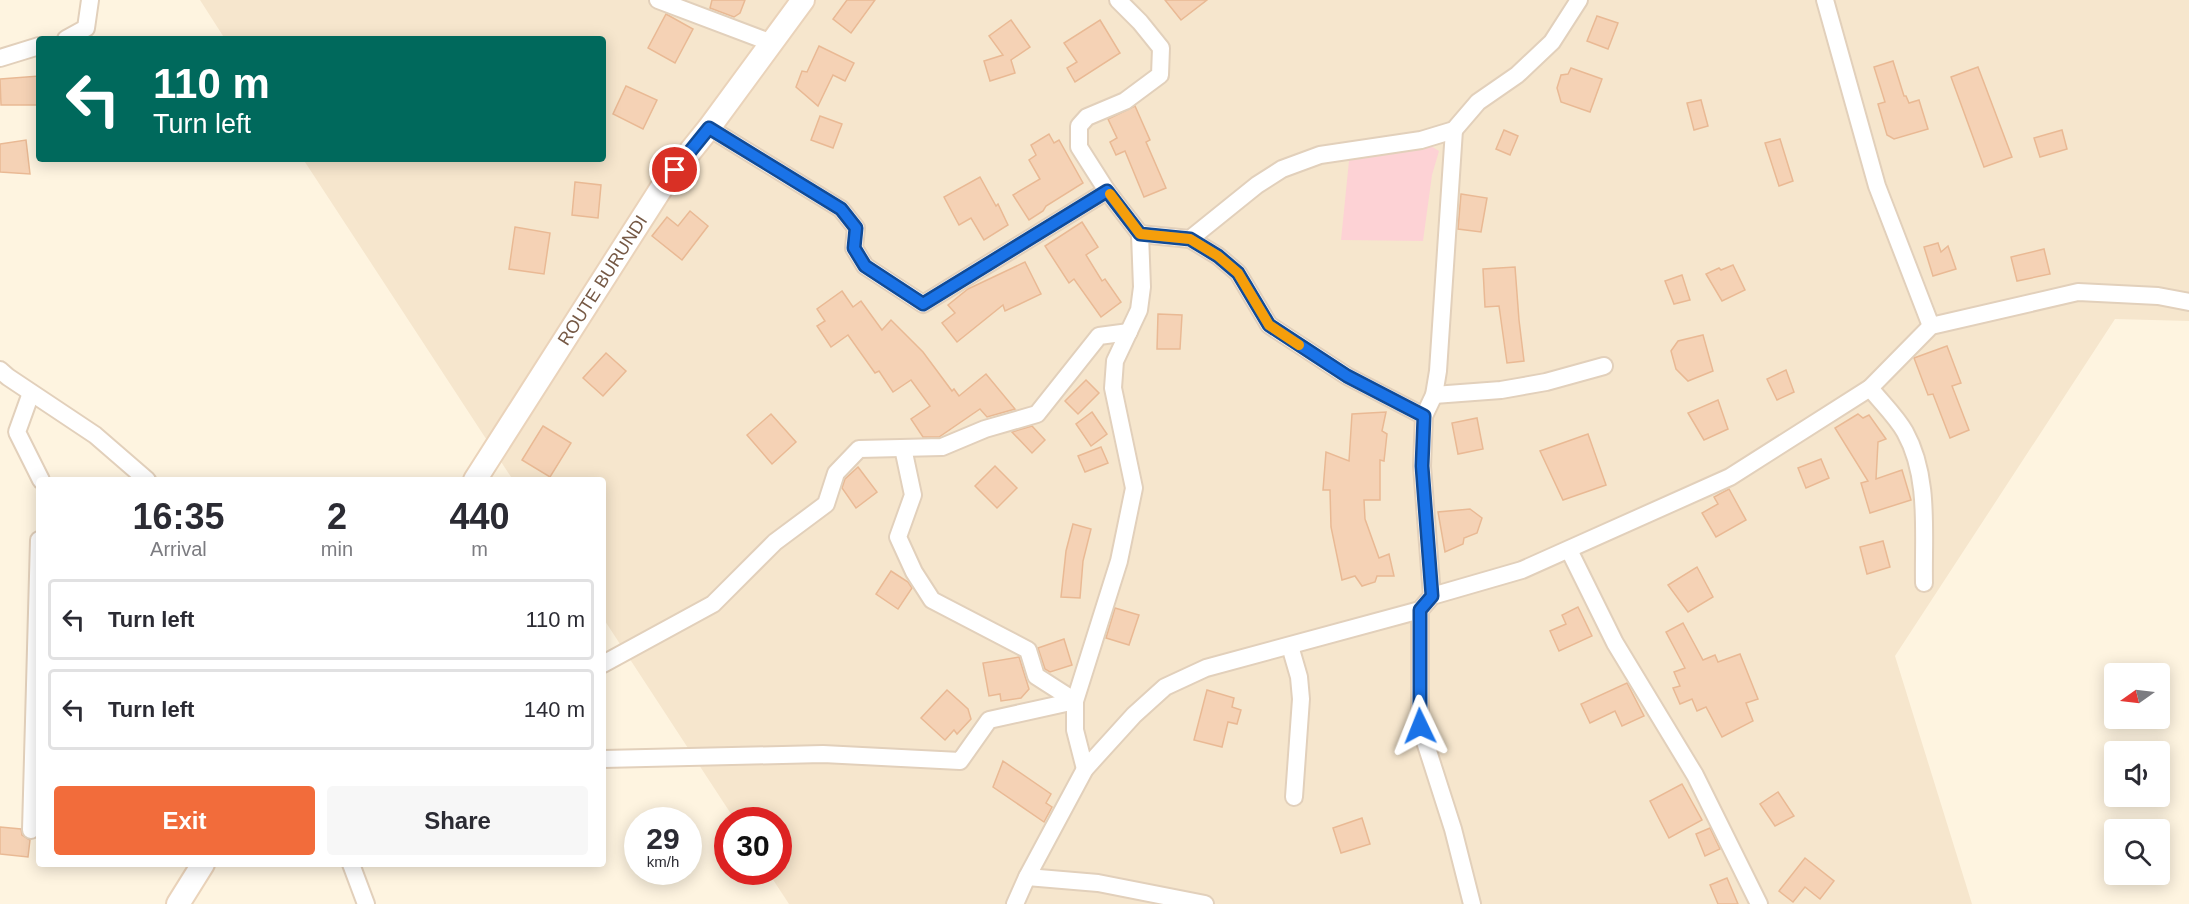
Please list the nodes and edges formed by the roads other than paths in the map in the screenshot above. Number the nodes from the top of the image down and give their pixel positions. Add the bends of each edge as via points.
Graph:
1 (90, 0) edge
2 (658, 0) edge
3 (803, 0) edge
4 (1118, 0) edge
5 (1579, 0) edge
6 (1825, 0) edge
7 (71, 36) edge
8 (772, 43) junction
9 (36, 47) edge
10 (0, 58) edge
11 (709, 128) junction
12 (1454, 130) junction
13 (1107, 191) junction
14 (1140, 234) junction
15 (1190, 239) junction
16 (2189, 302) edge
17 (1931, 326) junction
18 (1129, 332) junction
19 (1604, 366) dead end
20 (0, 370) edge
21 (1870, 388) junction
22 (31, 393) junction
23 (1434, 395) junction
24 (1424, 416) junction
25 (903, 448) junction
26 (41, 477) edge
27 (144, 477) edge
28 (478, 477) edge
29 (1569, 550) junction
30 (1924, 583) dead end
31 (1432, 596) junction
32 (1420, 610) junction
33 (1290, 646) junction
34 (36, 649) edge
35 (606, 662) edge
36 (1075, 701) junction
37 (606, 759) edge
38 (1085, 769) junction
39 (1294, 797) dead end
40 (31, 830) dead end
41 (201, 867) edge
42 (352, 867) edge
43 (1028, 877) junction
44 (178, 904) edge
45 (366, 904) edge
46 (1016, 904) edge
47 (1205, 904) edge
48 (1472, 904) edge
49 (1759, 904) edge

1 - 7 street via 86,28
2 - 8 street
3 - 8 main road, ROUTE BURUNDI
4 - 13 street via 1161,48 1160,75 1125,101 1087,117 1078,126 1079,147
5 - 12 street via 1552,42 1517,75 1478,102
6 - 17 street via 1877,186
8 - 11 main road, ROUTE BURUNDI
9 - 10 street
11 - 13 street via 841,209 856,228 854,248 865,266 923,304
11 - 28 main road, ROUTE BURUNDI via 664,184
12 - 15 street via 1420,140 1320,155 1282,169
12 - 23 street
13 - 14 street
14 - 15 street
14 - 18 street via 1142,287 1139,310
15 - 24 street via 1238,273 1269,325 1347,376
16 - 17 street via 2158,296 2078,292
17 - 21 street
18 - 25 street via 1099,336 1037,414 942,447
18 - 36 street via 1115,361 1113,388 1134,488 1119,561
19 - 23 street via 1502,390
20 - 22 street
21 - 29 street via 1730,477
21 - 30 street via 1905,431 1918,464 1923,492
22 - 26 street via 17,432
22 - 27 street via 95,435
23 - 24 street
24 - 31 street via 1422,466
25 - 35 street via 859,449 836,473 826,504 775,542 712,604
25 - 36 street via 913,495 898,537 932,600 1028,650 1036,676
29 - 31 street via 1522,570
29 - 49 street via 1615,643 1695,776
31 - 32 street
32 - 33 street
32 - 48 street via 1420,726 1453,828
33 - 38 street via 1206,668 1164,687
33 - 39 street via 1301,699
34 - 40 street
36 - 37 street via 989,720 960,761 823,754
36 - 38 street via 1075,730
38 - 43 street
41 - 44 main road
42 - 45 street
43 - 46 street
43 - 47 street via 1098,882

